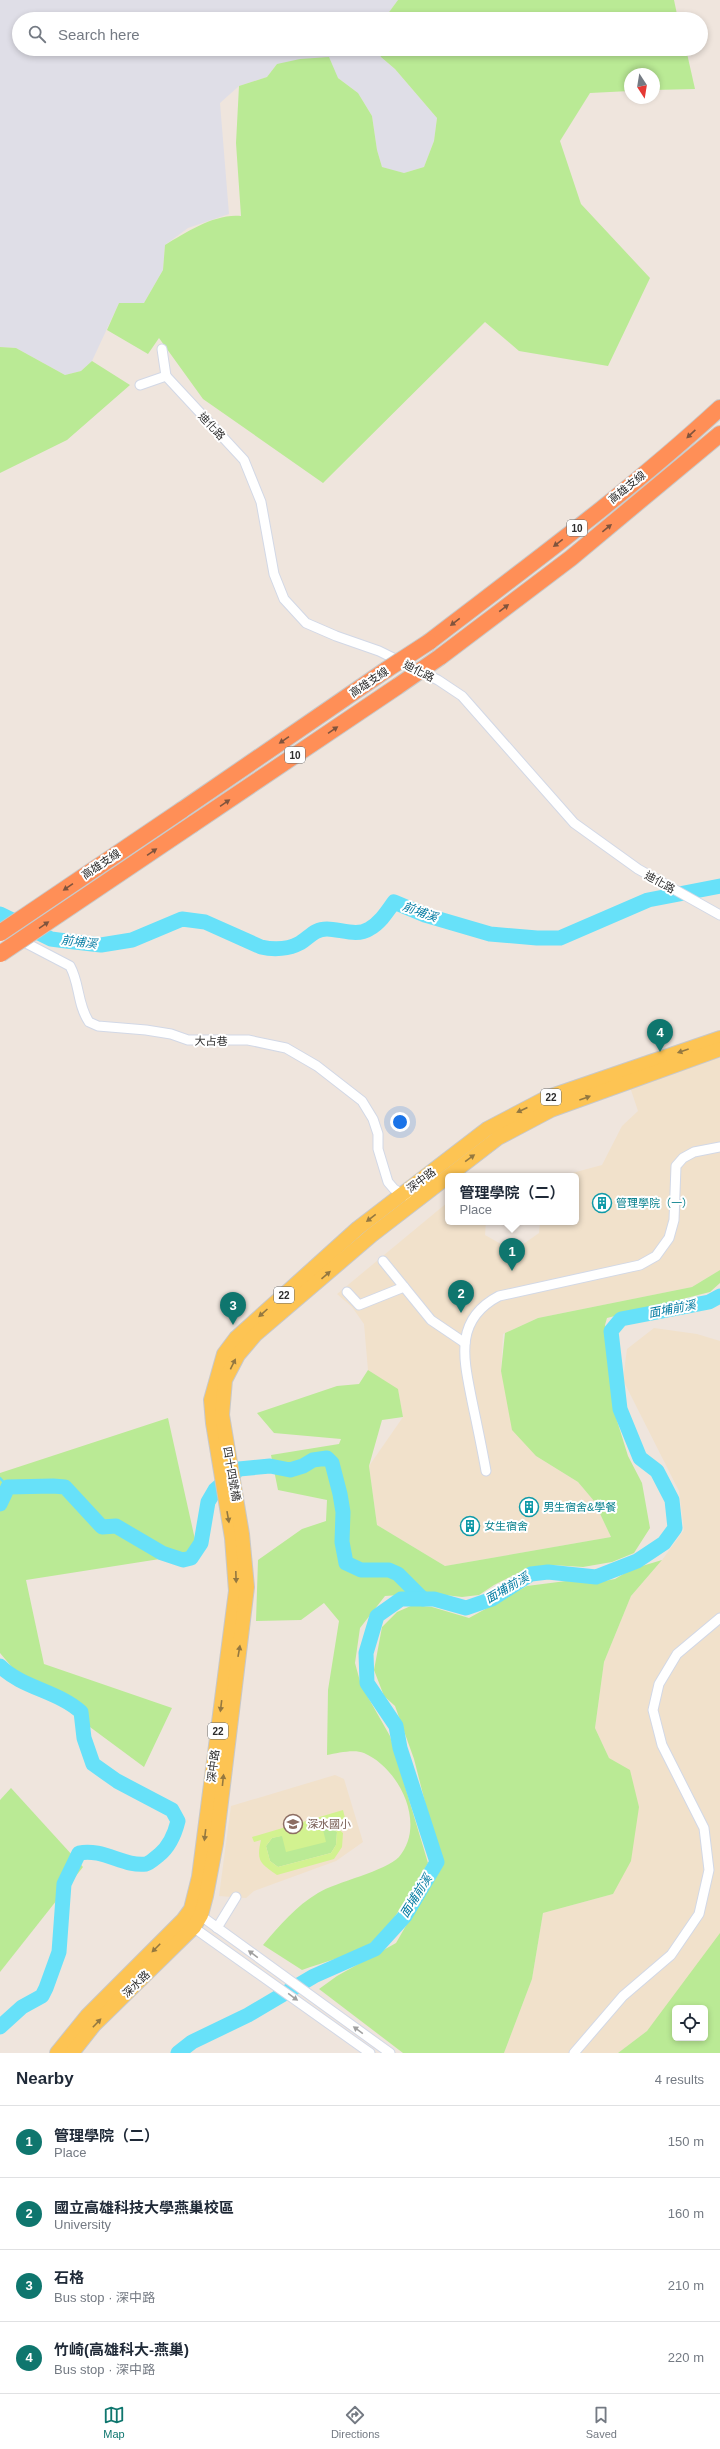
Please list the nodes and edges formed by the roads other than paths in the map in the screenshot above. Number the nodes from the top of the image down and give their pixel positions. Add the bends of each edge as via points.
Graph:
1 (162, 349) dead end
2 (166, 376) junction
3 (140, 385) dead end
4 (720, 408) edge
5 (720, 434) edge
6 (720, 915) edge
7 (0, 930) edge
8 (0, 933) edge
9 (0, 954) edge
10 (720, 1038) edge
11 (720, 1049) edge
12 (720, 1146) edge
13 (452, 1173) edge
14 (445, 1178) edge
15 (398, 1192) junction
16 (418, 1199) junction
17 (383, 1261) dead end
18 (404, 1287) junction
19 (347, 1292) dead end
20 (464, 1343) junction
21 (217, 1419) junction
22 (486, 1471) dead end
23 (237, 1536) joint
24 (720, 1618) edge
25 (236, 1897) dead end
26 (192, 1918) junction
27 (221, 1930) junction
28 (57, 2053) edge
29 (72, 2053) edge
30 (370, 2053) edge
31 (390, 2053) edge
32 (574, 2053) edge

1 - 2 street
2 - 3 street
2 - 6 street, 迪化路 via 244,460 261,502 274,574 284,600 306,623 379,651 438,680 462,696 574,823 638,869
4 -> 8 highway, 高雄支線 / 10, bridge via 682,443 429,642
9 -> 5 highway, 高雄支線 / 10, bridge via 440,657 571,558
7 - 15 street, 大占巷 via 70,966 75,975 79,1002 89,1022 98,1026 171,1034 188,1040 248,1040 286,1048 317,1066 362,1101 374,1119 384,1172
10 -> 15 main road, 深中路 / 22 via 548,1097 487,1129
13 -> 11 main road, 深中路 / 22 via 524,1122 550,1110
12 - 20 street via 694,1152 683,1158 676,1166 674,1220 669,1238 656,1256 640,1265 499,1296 487,1302 478,1313
16 -> 14 main road, 深中路 / 22
15 - 16 street
15 -> 21 main road, 深中路 / 22 via 236,1338 224,1354 211,1392
21 -> 16 main road, 深中路 / 22 via 225,1380 240,1352 267,1325
17 - 18 street
18 - 19 street via 359,1304
18 - 20 street via 431,1320
20 - 22 street via 464,1356
21 - 23 main road, 四十四號橋 / 22
23 - 26 main road, 深中路 / 22 via 247,1587 216,1843
24 - 32 street via 677,1654 659,1684 653,1710 662,1745 704,1828 709,1870 699,1914 671,1955 623,1996
25 - 27 street
26 - 27 street
26 -> 28 main road, 深水路 via 87,2016
29 -> 26 main road, 深水路 via 94,2025
26 -> 30 street via 216,1941
31 -> 27 street

